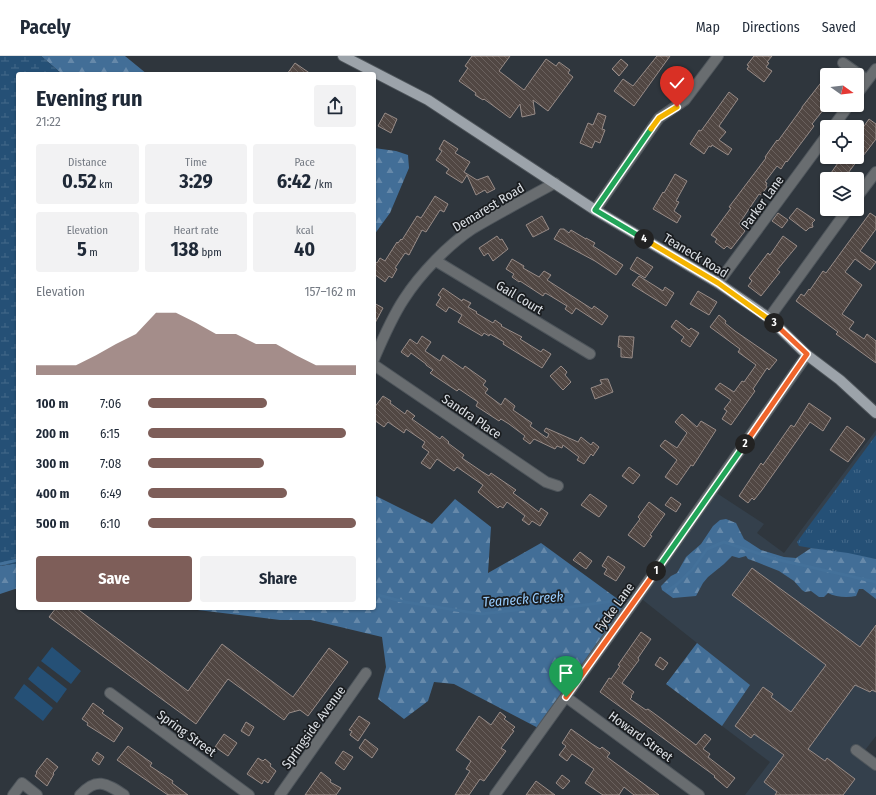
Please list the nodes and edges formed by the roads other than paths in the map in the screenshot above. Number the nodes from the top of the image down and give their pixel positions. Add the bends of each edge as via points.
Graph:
1 (343, 56) edge
2 (718, 56) edge
3 (843, 63) dead end
4 (876, 69) edge
5 (374, 72) edge
6 (376, 73) edge
7 (867, 80) junction
8 (864, 84) edge
9 (820, 145) edge
10 (876, 172) edge
11 (555, 183) junction
12 (864, 188) edge
13 (595, 210) junction
14 (843, 216) edge
15 (436, 261) junction
16 (718, 283) junction
17 (768, 318) junction
18 (590, 354) dead end
19 (807, 354) junction
20 (376, 355) edge
21 (376, 366) edge
22 (876, 413) edge
23 (558, 486) dead end
24 (366, 673) dead end
25 (110, 693) dead end
26 (566, 697) junction
27 (856, 750) dead end
28 (876, 765) edge
29 (497, 794) edge
30 (13, 795) edge
31 (37, 795) edge
32 (80, 795) edge
33 (124, 795) edge
34 (249, 795) edge
35 (280, 795) edge
36 (699, 795) edge

1 - 5 main road, Teaneck Road
2 - 13 street via 685,100 659,118
3 - 7 street
4 - 7 street
6 - 11 main road, Teaneck Road via 428,100
7 - 8 street
9 - 16 street, Parker Lane
10 - 12 street
11 - 13 main road, Teaneck Road
11 - 15 street, Demarest Road via 472,230
13 - 16 main road, Teaneck Road
14 - 17 street
15 - 18 street, Gail Court
15 - 20 street, Demarest Road via 404,299
16 - 17 main road, Teaneck Road
17 - 19 main road, Teaneck Road
19 - 22 main road, Teaneck Road
19 - 26 street, Fycke Lane
21 - 23 street, Sandra Place via 546,482
24 - 35 street, Springside Avenue
25 - 34 street, Spring Street
26 - 29 street, Fycke Lane
26 - 36 street, Howard Street
27 - 28 street
30 - 31 street via 22,783
32 - 33 street via 87,787 95,784 110,786

